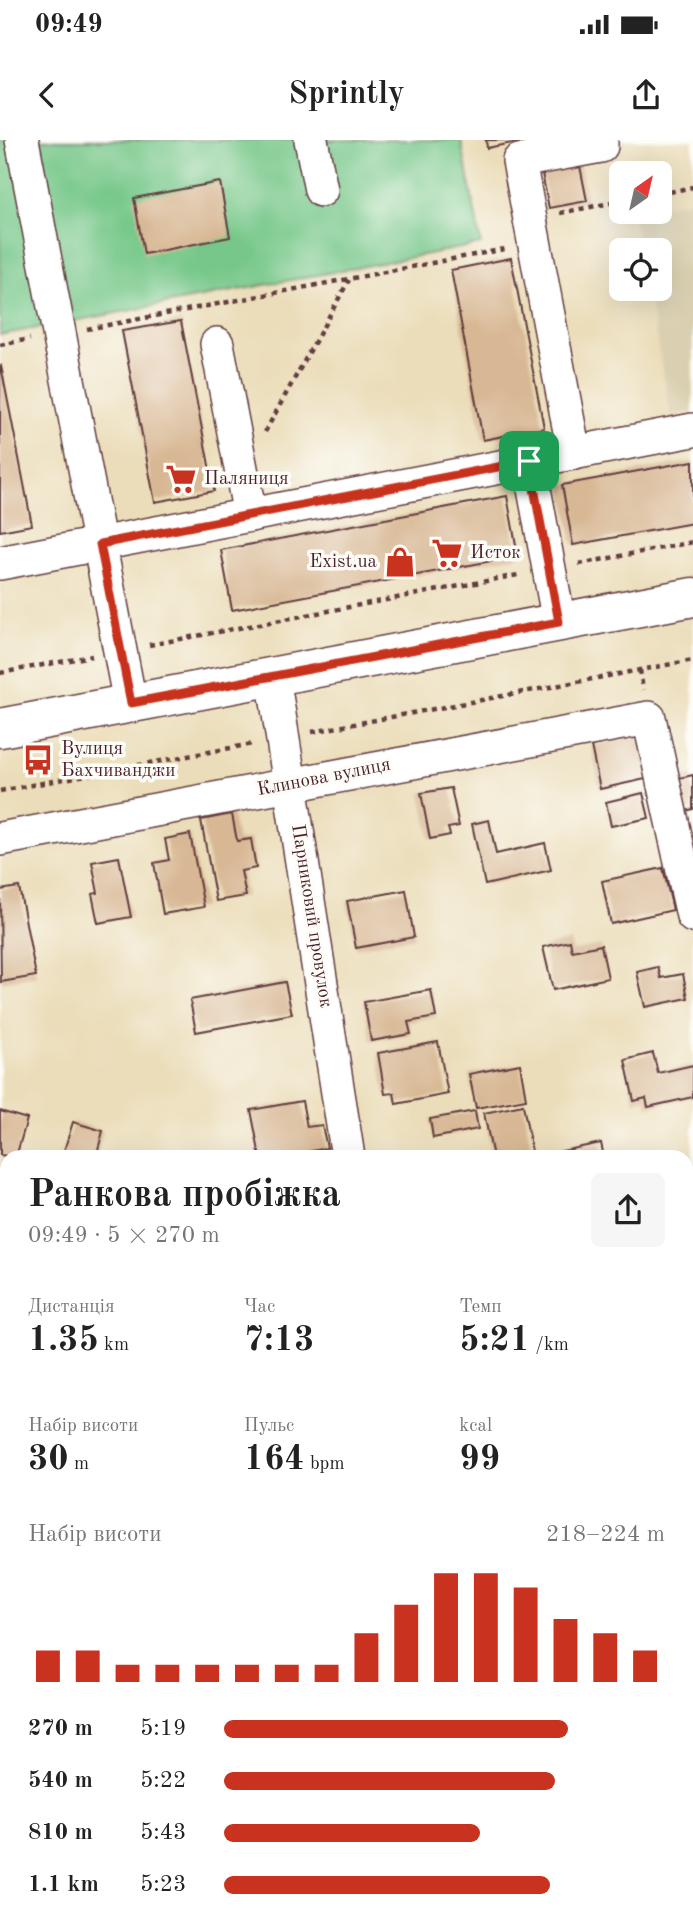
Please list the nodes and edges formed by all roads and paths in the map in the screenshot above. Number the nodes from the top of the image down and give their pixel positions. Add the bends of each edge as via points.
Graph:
1 (22, 140) edge
2 (311, 140) edge
3 (601, 140) edge
4 (693, 187) edge
5 (321, 190) dead end
6 (672, 191) edge
7 (609, 205) edge
8 (532, 231) junction
9 (349, 279) junction
10 (60, 334) junction
11 (217, 344) dead end
12 (0, 345) edge
13 (693, 430) edge
14 (574, 453) junction
15 (529, 461) junction
16 (242, 474) junction
17 (250, 515) junction
18 (693, 542) edge
19 (100, 544) junction
20 (0, 563) edge
21 (549, 569) junction
22 (693, 597) edge
23 (559, 622) junction
24 (121, 650) junction
25 (693, 660) edge
26 (0, 673) edge
27 (273, 676) junction
28 (131, 703) junction
29 (0, 728) edge
30 (283, 738) junction
31 (290, 785) junction
32 (0, 791) edge
33 (0, 839) edge
34 (693, 916) edge
35 (347, 1150) edge

1 - 10 street
2 - 5 street
3 - 8 street via 601,146 519,161
4 - 6 path
7 - 8 path
8 - 9 path
8 - 14 street
9 - 10 path
9 - 16 path
10 - 12 path
10 - 19 street
11 - 16 street
13 - 14 street
14 - 15 street
15 - 17 street
15 - 21 street
16 - 17 street
17 - 19 street
18 - 21 path
19 - 20 street
19 - 24 street
21 - 23 street
21 - 24 path
22 - 23 main road
23 - 27 main road
24 - 26 path
24 - 28 street
25 - 30 path
27 - 28 main road
27 - 30 street, Парниковий провулок
28 - 29 main road
30 - 31 street, Парниковий провулок
30 - 32 path
31 - 33 street, Клинова вулиця
31 - 34 street, Клинова вулиця via 649,718
31 - 35 street, Парниковий провулок

